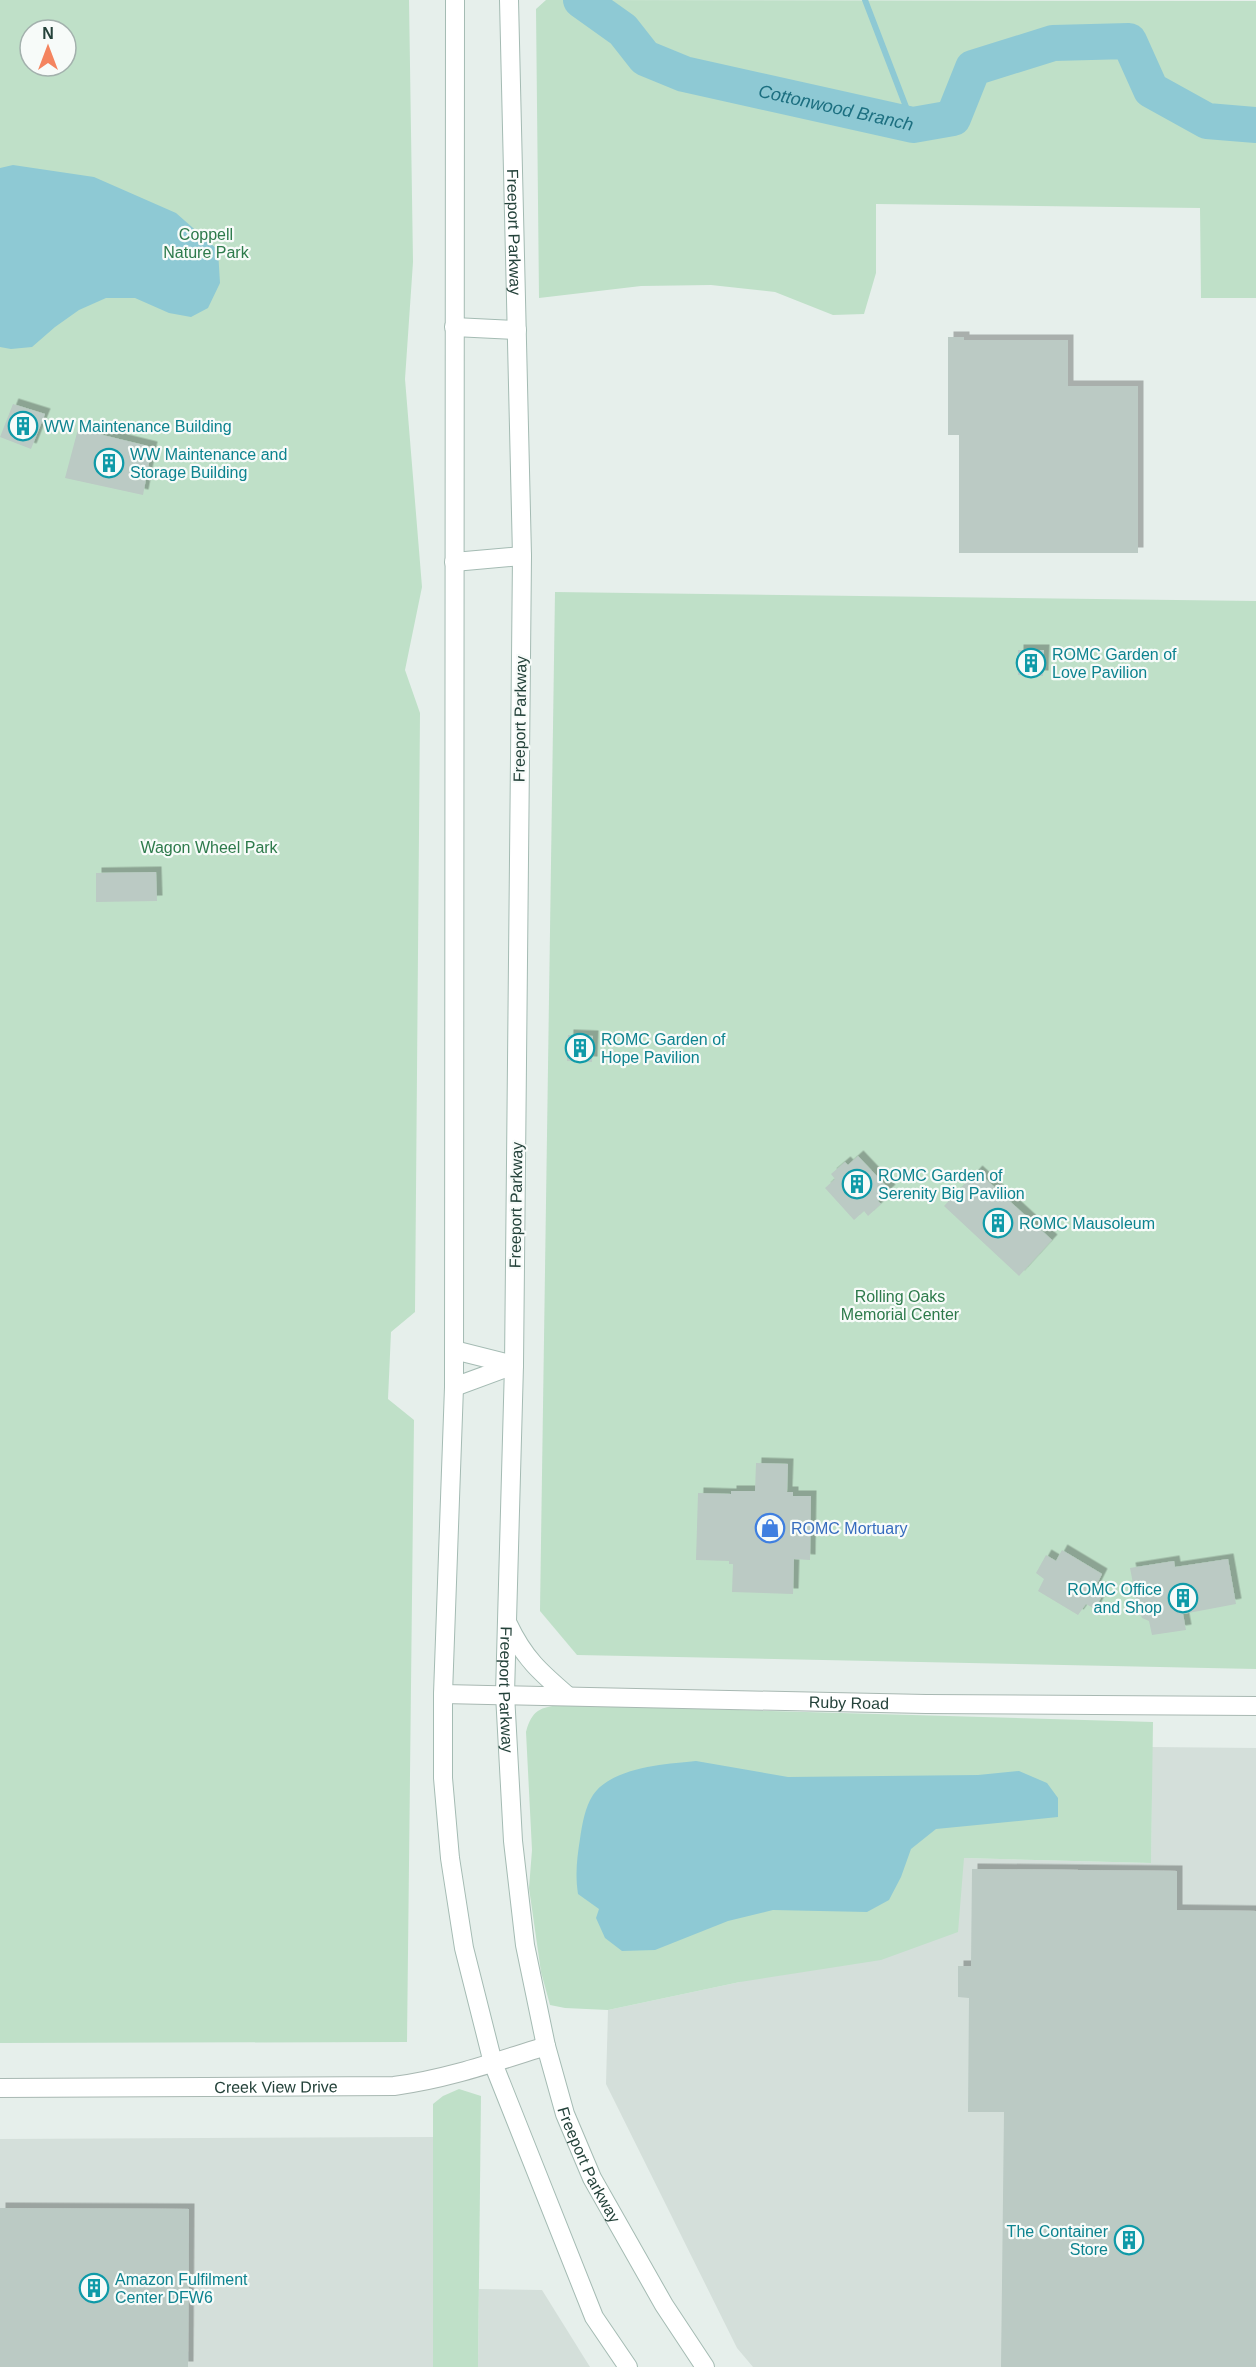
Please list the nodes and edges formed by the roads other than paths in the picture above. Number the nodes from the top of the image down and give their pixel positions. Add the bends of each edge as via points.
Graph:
1 (509, 0) edge
2 (455, 9) edge
3 (454, 327) junction
4 (517, 330) junction
5 (522, 556) junction
6 (453, 562) junction
7 (454, 1350) junction
8 (514, 1365) junction
9 (454, 1387) junction
10 (507, 1621) junction
11 (443, 1694) junction
12 (505, 1694) junction
13 (568, 1696) junction
14 (1256, 1706) edge
15 (546, 2046) junction
16 (493, 2063) junction
17 (0, 2088) edge
18 (628, 2367) edge
19 (705, 2367) edge

1 - 4 main road, Freeport Parkway
2 - 3 main road
3 - 4 main road
3 - 6 main road
4 - 5 main road, Freeport Parkway
5 - 6 main road
5 - 8 main road, Freeport Parkway
6 - 7 main road
7 - 8 main road
7 - 9 main road
8 - 9 main road
8 - 10 main road, Freeport Parkway
9 - 11 main road
10 - 12 main road, Freeport Parkway
10 - 13 main road via 519,1648
11 - 12 main road, Ruby Road
11 - 16 main road via 443,1778 450,1858 464,1948
12 - 13 main road, Ruby Road
12 - 15 main road, Freeport Parkway via 513,1841 523,1933
13 - 14 main road, Ruby Road
15 - 16 main road, Creek View Drive
15 - 19 main road, Freeport Parkway via 565,2114 592,2178 664,2305
16 - 17 main road, Creek View Drive via 435,2080 369,2088
16 - 18 main road via 594,2317

